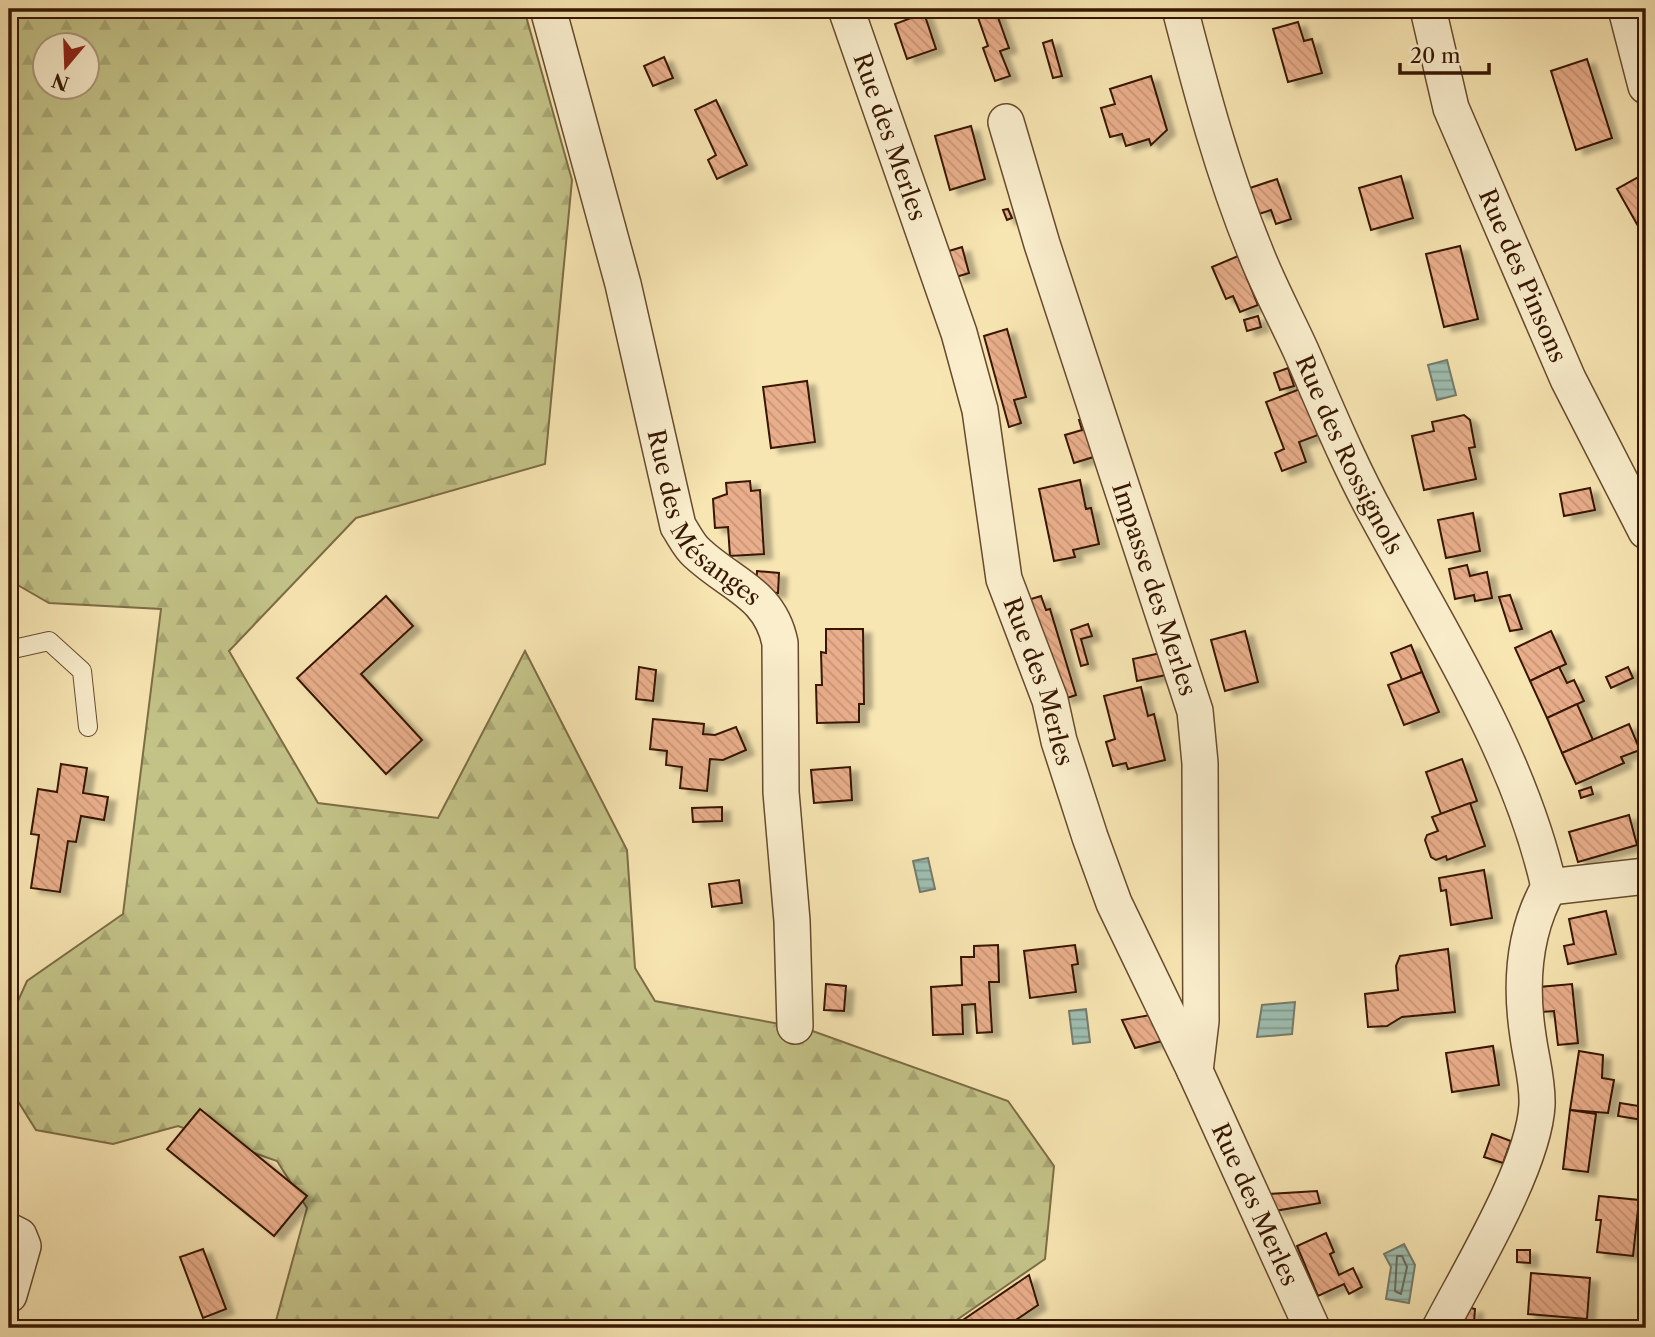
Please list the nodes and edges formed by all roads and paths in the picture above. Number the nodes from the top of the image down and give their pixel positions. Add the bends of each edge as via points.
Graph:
1 (548, 9) edge
2 (846, 9) edge
3 (1180, 9) edge
4 (1428, 9) edge
5 (1626, 9) edge
6 (1646, 86) edge
7 (1006, 122) dead end
8 (1646, 531) edge
9 (9, 650) edge
10 (88, 727) dead end
11 (1646, 876) edge
12 (1549, 887) junction
13 (795, 1027) dead end
14 (1195, 1071) junction
15 (9, 1231) edge
16 (9, 1295) edge
17 (1312, 1328) edge
18 (1440, 1328) edge

1 - 13 street, Rue des Mésanges via 623,284 678,526 695,552 767,607 776,623
2 - 14 street, Rue des Merles via 959,333 980,410 1004,579 1050,700 1076,796 1114,903
3 - 12 street, Rue des Rossignols via 1220,152 1255,252 1340,443 1433,614 1503,756 1533,825
4 - 8 street, Rue des Pinsons via 1451,108 1568,379
5 - 6 street
7 - 14 street, Impasse des Merles via 1195,711 1200,763 1201,1021
9 - 10 lane via 49,642 82,671
11 - 12 street
12 - 18 street via 1534,913 1527,939 1525,1008 1537,1106 1533,1128 1515,1180
14 - 17 street, Rue des Merles
15 - 16 street via 19,1236 23,1247

